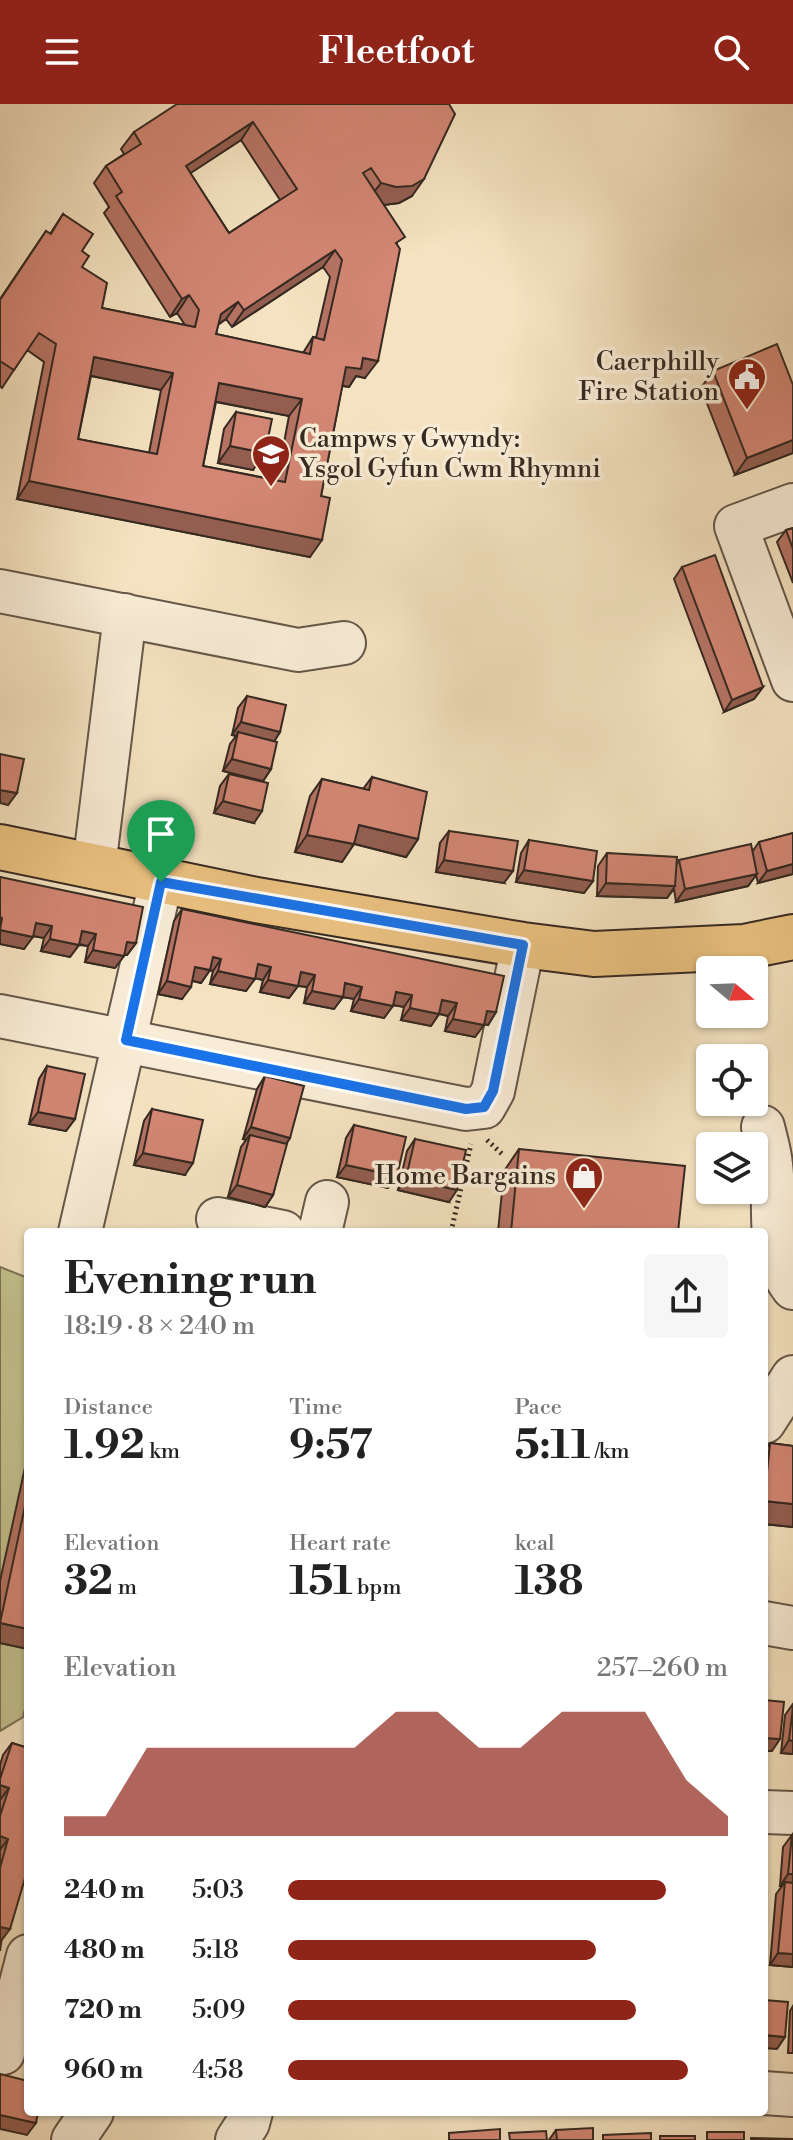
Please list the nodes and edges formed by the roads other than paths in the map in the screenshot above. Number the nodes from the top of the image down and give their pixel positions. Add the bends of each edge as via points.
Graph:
1 (793, 505) edge
2 (0, 591) edge
3 (125, 615) junction
4 (344, 643) dead end
5 (793, 680) edge
6 (0, 847) edge
7 (94, 867) junction
8 (161, 882) junction
9 (793, 937) edge
10 (523, 945) junction
11 (0, 1016) edge
12 (126, 1040) junction
13 (763, 1127) dead end
14 (218, 1219) dead end
15 (81, 1228) edge
16 (263, 1228) edge
17 (788, 1264) edge
18 (793, 1377) edge
19 (768, 1416) edge
20 (768, 1624) edge
21 (793, 1628) edge
22 (768, 1812) edge
23 (793, 1813) edge
24 (24, 1972) edge
25 (3, 2053) dead end
26 (768, 2093) edge
27 (793, 2095) edge
28 (89, 2116) edge
29 (250, 2116) edge
30 (73, 2140) edge
31 (237, 2140) edge

1 - 5 street via 736,526
2 - 3 street
3 - 4 street via 298,650
3 - 7 street
6 - 7 main road
7 - 8 main road
8 - 10 main road
8 - 12 street
9 - 10 main road via 744,947 594,954
10 - 12 street via 493,1091 484,1107 466,1109
11 - 12 street
12 - 15 street
13 - 17 street via 772,1166 773,1237
14 - 16 street
18 - 19 street
20 - 21 street
22 - 23 street
24 - 25 street
26 - 27 street
28 - 30 street
29 - 31 street

